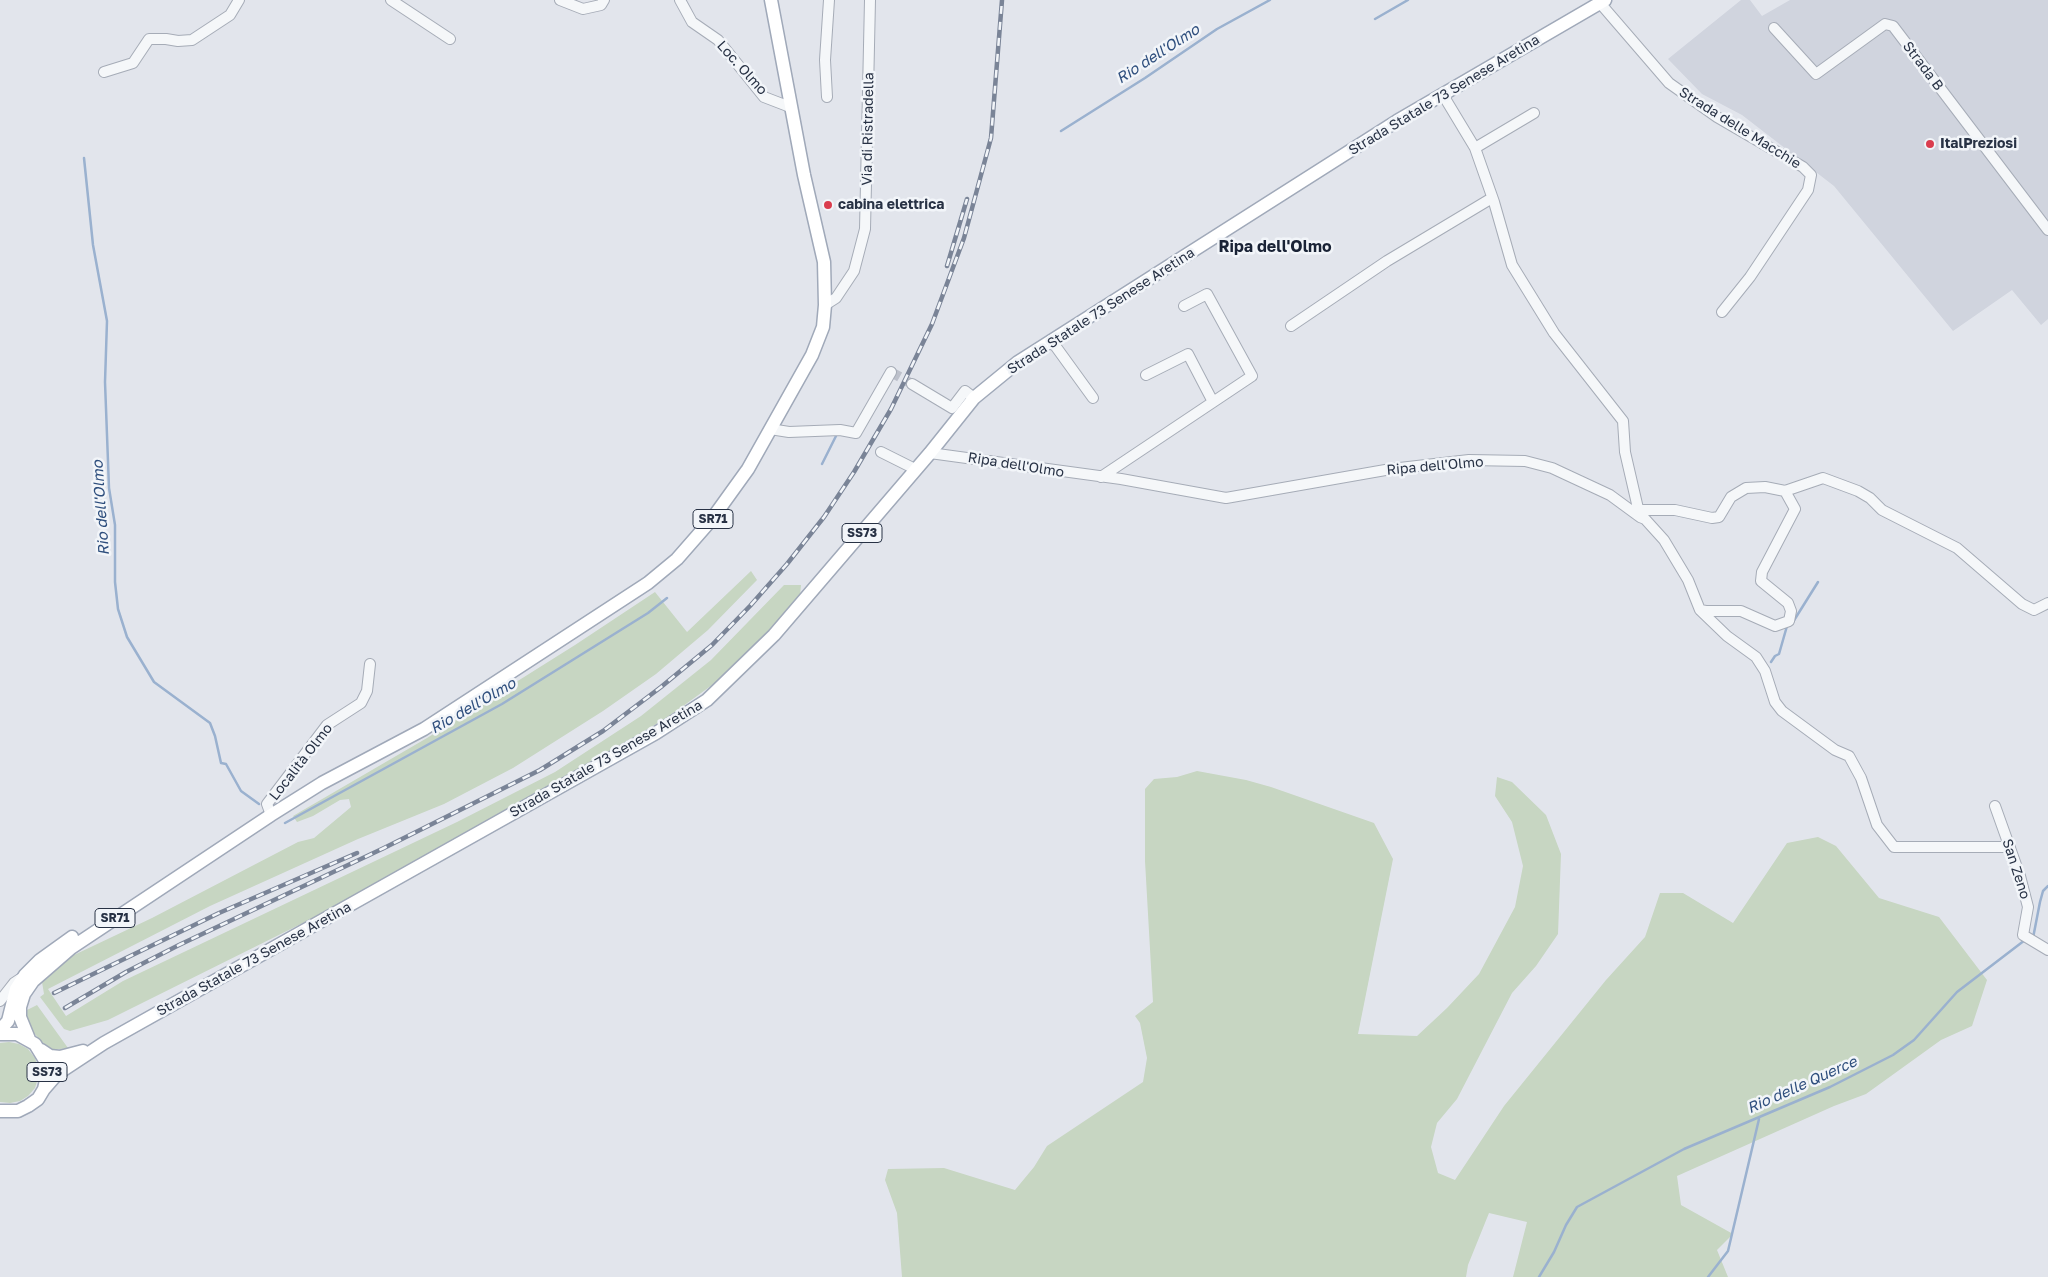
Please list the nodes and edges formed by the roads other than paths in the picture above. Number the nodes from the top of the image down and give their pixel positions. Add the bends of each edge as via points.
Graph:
1 (239, 0) edge
2 (391, 0) edge
3 (560, 0) edge
4 (604, 0) edge
5 (680, 0) edge
6 (771, 0) edge
7 (829, 0) edge
8 (870, 0) edge
9 (1603, 1) edge
10 (1774, 28) dead end
11 (450, 39) dead end
12 (104, 72) dead end
13 (1443, 95) junction
14 (827, 97) dead end
15 (790, 107) junction
16 (1534, 113) dead end
17 (1475, 148) junction
18 (1492, 198) junction
19 (2048, 230) edge
20 (825, 304) junction
21 (1184, 306) dead end
22 (1722, 312) dead end
23 (1291, 326) dead end
24 (1050, 340) junction
25 (891, 372) dead end
26 (1146, 375) dead end
27 (912, 384) tunnel mouth
28 (974, 398) junction
29 (1093, 398) dead end
30 (1213, 402) junction
31 (770, 429) junction
32 (881, 452) dead end
33 (930, 453) junction
34 (916, 469) junction
35 (1101, 477) junction
36 (1785, 491) junction
37 (1639, 514) junction
38 (2048, 603) edge
39 (1700, 610) junction
40 (370, 664) dead end
41 (1995, 806) dead end
42 (271, 815) junction
43 (255, 826) junction
44 (2010, 847) junction
45 (2048, 950) edge
46 (25, 975) junction
47 (0, 1001) edge
48 (0, 1030) edge
49 (0, 1034) edge
50 (29, 1039) junction
51 (104, 1043) junction
52 (41, 1050) junction
53 (44, 1089) junction
54 (2, 1112) edge

1 - 12 street via 230,15 192,40 149,39 133,63
2 - 11 street
3 - 4 street via 583,9 601,5
5 - 15 street, Loc. Olmo via 692,22 718,40 764,96
6 - 15 main road, SR71
7 - 14 street via 825,60
8 - 20 street, Via di Ristradella via 865,229 854,271 836,298
9 - 13 main road, Strada Statale 73 Senese Aretina / SS73
9 - 22 street, Strada delle Macchie via 1669,83 1810,175 1808,190 1750,277
10 - 19 street, Strada B via 1816,74 1885,24 1893,26
13 - 17 street
13 - 24 main road, Strada Statale 73 Senese Aretina / SS73
15 - 20 main road, SR71 via 824,262
16 - 17 street
17 - 18 street
18 - 23 street via 1387,261
18 - 37 street via 1512,265 1554,333 1623,421 1625,452
20 - 31 main road, SR71 via 823,327 812,355
21 - 30 street via 1207,294 1252,376
24 - 28 main road, Strada Statale 73 Senese Aretina / SS73
24 - 29 street
25 - 31 street via 856,433
26 - 30 street via 1188,354
27 - 28 street via 952,408 965,392
28 - 33 main road, Strada Statale 73 Senese Aretina / SS73
30 - 35 street
31 - 42 main road, SR71 via 748,469 712,520 676,559 648,583 424,729 322,783
32 - 34 street
33 - 34 main road, Strada Statale 73 Senese Aretina / SS73
33 - 35 street, Ripa dell'Olmo
34 - 51 main road, Strada Statale 73 Senese Aretina / SS73 via 774,635 707,700 656,732
35 - 37 street, Ripa dell'Olmo via 1226,498 1391,469 1469,460 1525,461 1552,468 1610,495
36 - 37 street via 1746,488 1731,497 1719,518 1675,510
36 - 38 street via 1823,478 1858,491 1882,510 1957,548 2022,604 2034,610
36 - 39 street via 1795,510 1762,572 1761,581 1788,603 1791,611 1789,621 1775,626 1742,611
37 - 39 street, Ripa dell'Olmo via 1664,540 1684,572
39 - 44 street via 1727,636 1756,657 1782,711 1835,750 1849,756 1877,825 1894,847
40 - 42 street, Località Olmo via 367,691 361,703 327,725 268,804
41 - 44 street, San Zeno
42 - 43 main road, SR71
43 - 46 main road, SR71 via 222,839 66,941
43 - 50 main road, SR71 via 71,948 33,981 20,1007 22,1026
44 - 45 street, San Zeno via 2028,907 2023,935
46 - 47 street
46 - 48 main road, SR71 via 16,989 8,1021
49 - 50 main road via 17,1034
50 - 52 main road, Strada Statale 73 Senese Aretina / SS73
51 - 52 main road, Strada Statale 73 Senese Aretina / SS73 via 60,1057 50,1056
51 - 53 main road, Strada Statale 73 Senese Aretina / SS73 via 57,1074
52 - 53 main road, SS73 via 47,1069
53 - 54 main road, Strada Statale 73 Senese Aretina / SS73 via 28,1106 18,1111

